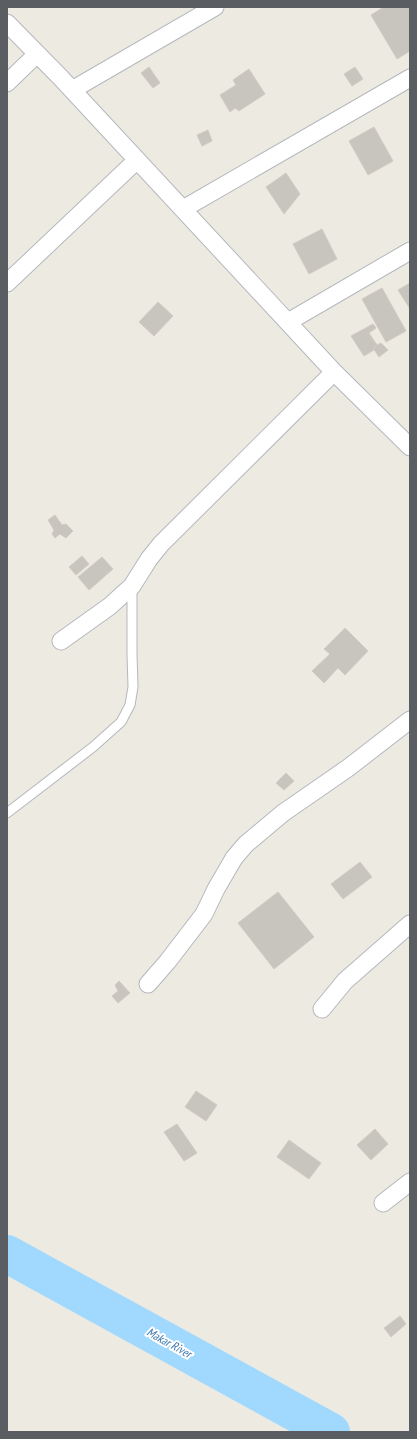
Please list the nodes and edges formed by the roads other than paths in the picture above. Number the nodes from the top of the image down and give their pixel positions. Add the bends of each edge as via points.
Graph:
1 (214, 7) edge
2 (7, 23) edge
3 (37, 54) junction
4 (410, 78) edge
5 (7, 83) edge
6 (72, 90) junction
7 (137, 160) junction
8 (183, 209) junction
9 (410, 251) edge
10 (7, 283) edge
11 (288, 322) junction
12 (334, 372) junction
13 (410, 447) edge
14 (132, 586) junction
15 (61, 641) dead end
16 (410, 720) edge
17 (7, 813) edge
18 (410, 924) edge
19 (148, 984) dead end
20 (322, 1009) dead end
21 (410, 1182) edge
22 (383, 1202) dead end

1 - 6 street
2 - 3 street
3 - 5 street
3 - 6 street
4 - 8 street
6 - 7 street
7 - 8 street
7 - 10 street
8 - 11 street
9 - 11 street
11 - 12 street
12 - 13 street
12 - 14 street via 161,544
14 - 15 street via 110,606
14 - 17 lane via 133,687 130,704 121,722 93,747
16 - 19 street via 348,768 283,813 246,844 234,858 204,914
18 - 20 street via 345,981
21 - 22 street

